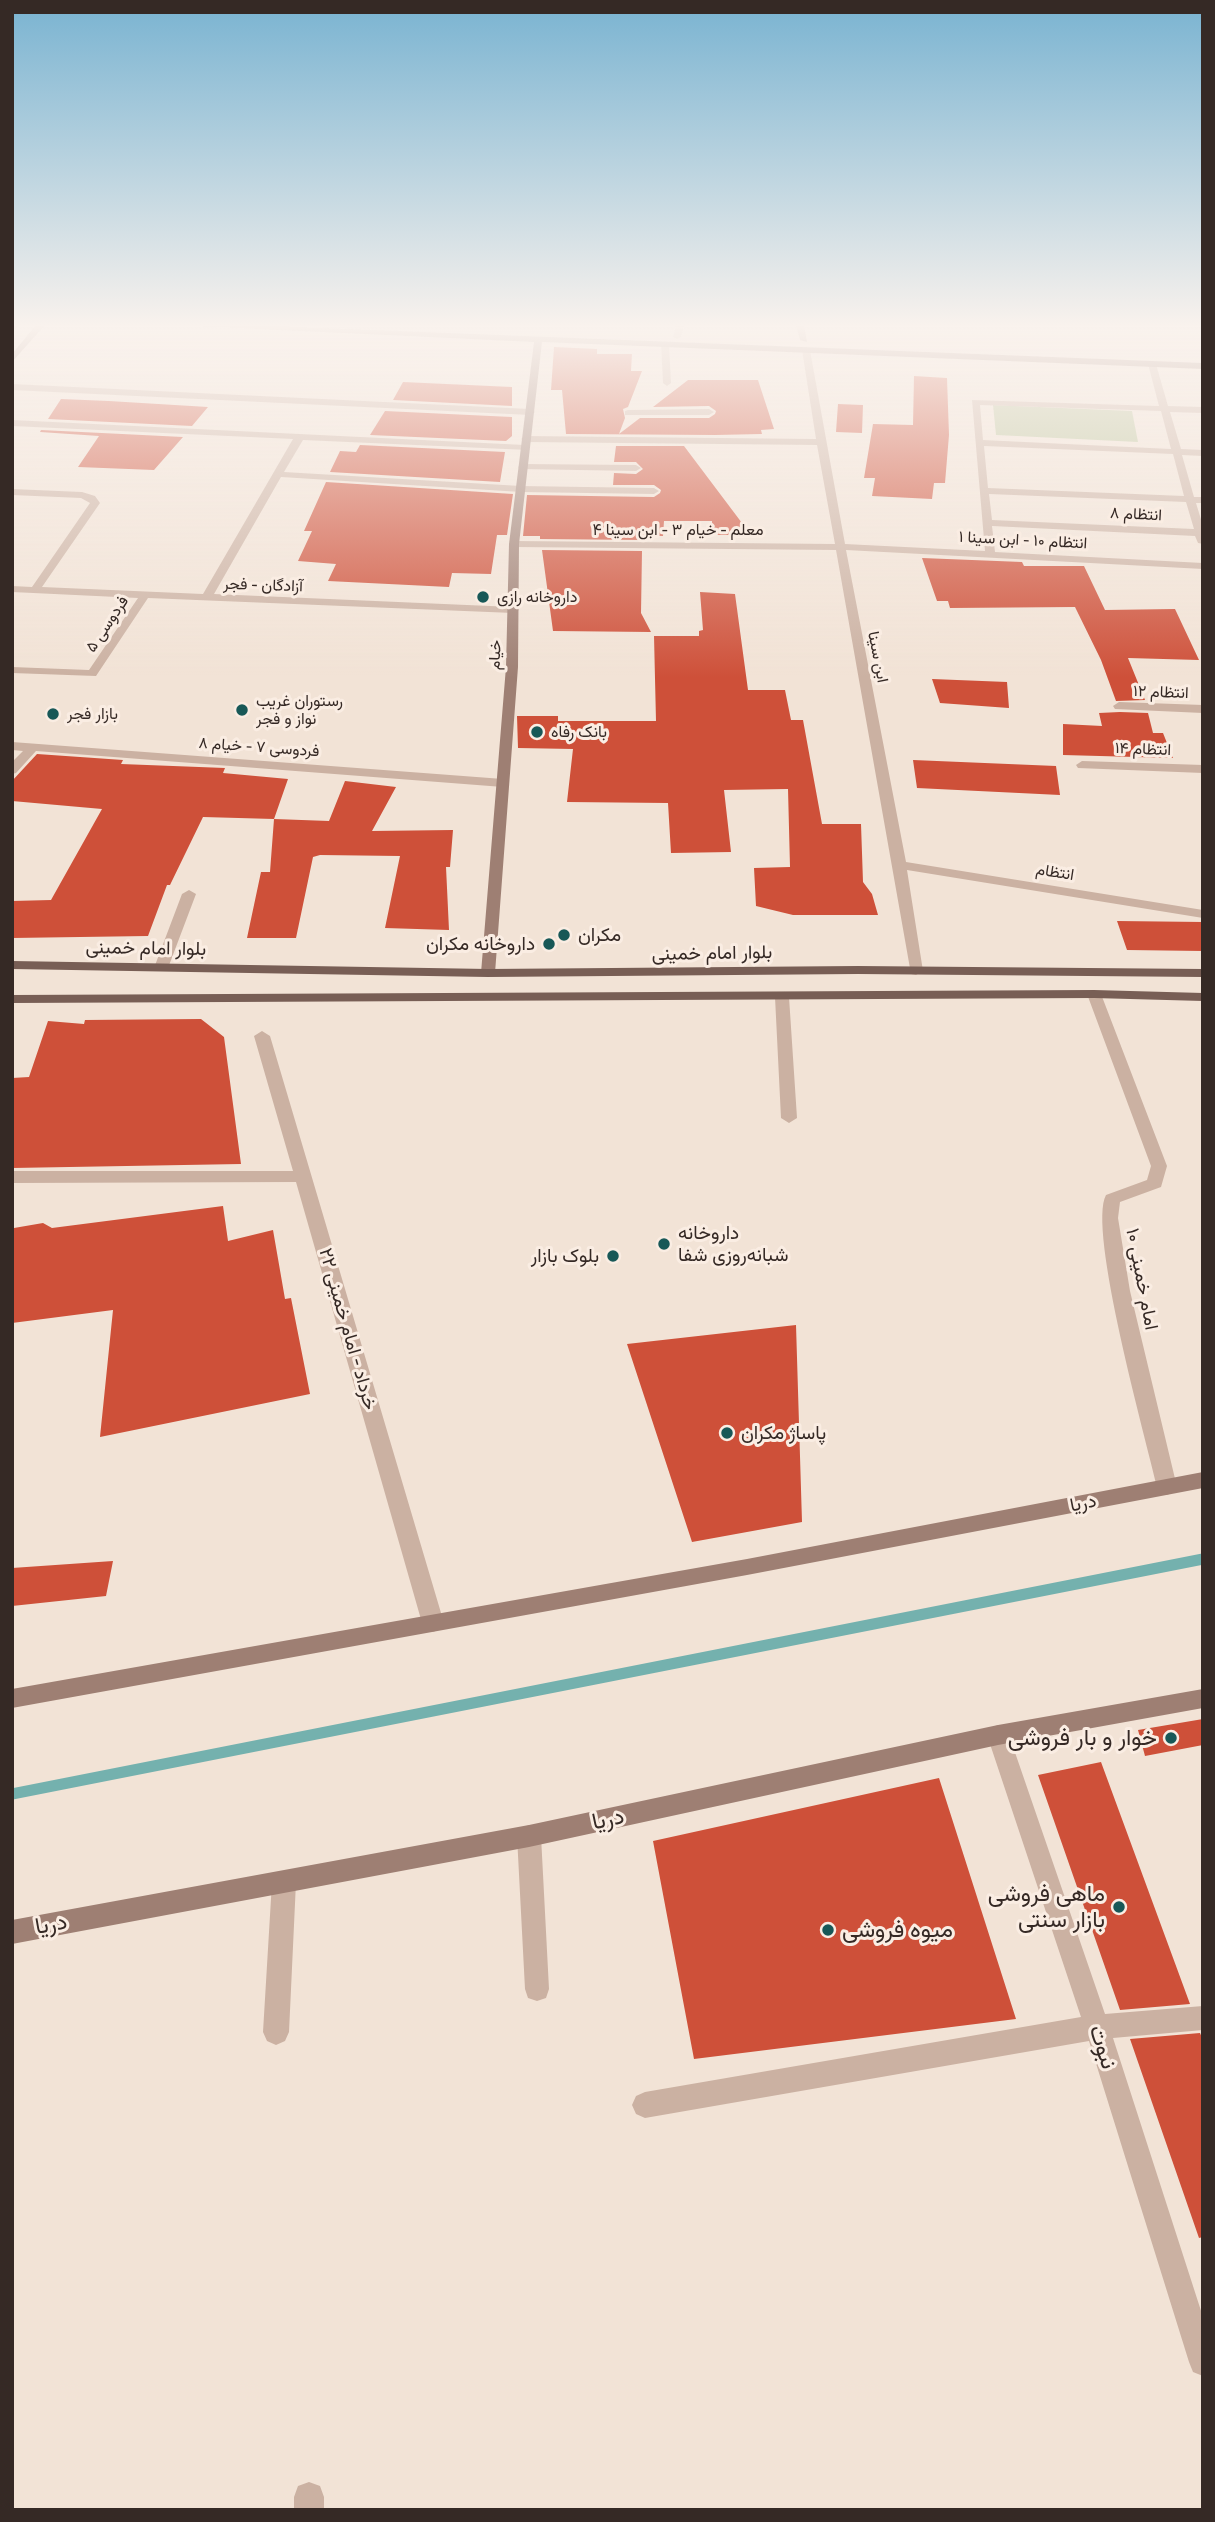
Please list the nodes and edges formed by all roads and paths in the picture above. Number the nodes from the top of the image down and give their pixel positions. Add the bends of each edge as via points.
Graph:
1 (820, 442) edge
2 (296, 443) edge
3 (477, 443) edge
4 (537, 443) edge
5 (979, 443) joint
6 (1172, 443) edge
7 (526, 444) junction
8 (1175, 452) junction
9 (1203, 453) edge
10 (523, 467) junction
11 (636, 468) dead end
12 (277, 474) junction
13 (521, 489) junction
14 (654, 491) dead end
15 (984, 491) junction
16 (12, 492) edge
17 (1189, 500) junction
18 (1203, 500) edge
19 (987, 523) junction
20 (1201, 533) edge
21 (514, 544) junction
22 (1203, 545) edge
23 (841, 547) junction
24 (990, 553) junction
25 (1203, 566) edge
26 (12, 589) edge
27 (35, 590) junction
28 (145, 595) junction
29 (206, 598) junction
30 (513, 610) junction
31 (12, 670) edge
32 (1119, 706) dead end
33 (1203, 709) edge
34 (12, 746) edge
35 (32, 748) junction
36 (1082, 765) dead end
37 (1203, 769) edge
38 (12, 770) edge
39 (503, 783) junction
40 (902, 865) junction
41 (189, 894) dead end
42 (1203, 914) edge
43 (12, 965) edge
44 (161, 968) junction
45 (916, 971) junction
46 (488, 973) junction
47 (1203, 973) edge
48 (1094, 994) junction
49 (782, 997) junction
50 (1203, 997) edge
51 (12, 999) edge
52 (262, 1036) dead end
53 (789, 1118) dead end
54 (304, 1176) junction
55 (12, 1177) edge
56 (1203, 1480) edge
57 (1167, 1487) junction
58 (433, 1623) junction
59 (1203, 1698) edge
60 (12, 1699) edge
61 (998, 1735) junction
62 (529, 1836) junction
63 (284, 1882) junction
64 (12, 1932) edge
65 (537, 1989) dead end
66 (1203, 2018) edge
67 (1097, 2028) junction
68 (276, 2032) dead end
69 (645, 2105) dead end
70 (1203, 2362) edge

1 - 23 street, ابن سینا
2 - 12 street
3 - 7 street
4 - 7 street
5 - 8 street
5 - 15 street
6 - 8 street
7 - 10 street, خیام
8 - 9 street
8 - 17 street
10 - 11 street
10 - 13 street, خیام
12 - 13 street
12 - 29 street
13 - 14 street
13 - 21 street, خیام
15 - 17 street
15 - 19 street
16 - 27 street via 82,495 95,503
17 - 18 street
17 - 20 street
19 - 20 street, انتظام ۸
19 - 24 street
20 - 22 street
21 - 23 street, معلم - خیام ۳ - ابن سینا ۴
21 - 30 street, خیام
23 - 24 street, انتظام ۱۰ - ابن سینا ۱
23 - 40 street, ابن سینا
24 - 25 street, انتظام ۱۰ - ابن سینا ۱
26 - 27 street, آزادگان - فجر
27 - 28 street, آزادگان - فجر
28 - 29 street, آزادگان - فجر
28 - 31 street, فردوسی ۵ via 92,674
29 - 30 street, آزادگان - فجر
30 - 39 street, خیام
32 - 33 street, انتظام ۱۲
34 - 35 street, فردوسی ۷ - خیام ۸
35 - 38 street
35 - 39 street, فردوسی ۷ - خیام ۸
36 - 37 street, انتظام ۱۴
39 - 46 street, خیام
40 - 42 street, انتظام
40 - 45 street, ابن سینا
41 - 44 street
43 - 44 main road, بلوار امام خمینی
44 - 46 main road, بلوار امام خمینی
45 - 46 main road, بلوار امام خمینی
45 - 47 main road, بلوار امام خمینی
48 - 49 main road
48 - 50 main road
48 - 57 street, امام خمینی ۱۰ via 1159,1166 1155,1184 1112,1199 1108,1210 1116,1269
49 - 51 main road
49 - 53 street
52 - 54 street, خرداد - امام خمینی ۲۲
54 - 55 street
54 - 58 street, خرداد - امام خمینی ۲۲
56 - 57 street, دریا
57 - 58 street, دریا
58 - 60 street, دریا
59 - 61 street, دریا
61 - 62 street, دریا
61 - 67 street, نبوت
62 - 63 street, دریا
62 - 65 street
63 - 64 street, دریا
63 - 68 street
66 - 67 street
67 - 69 street
67 - 70 street, نبوت

